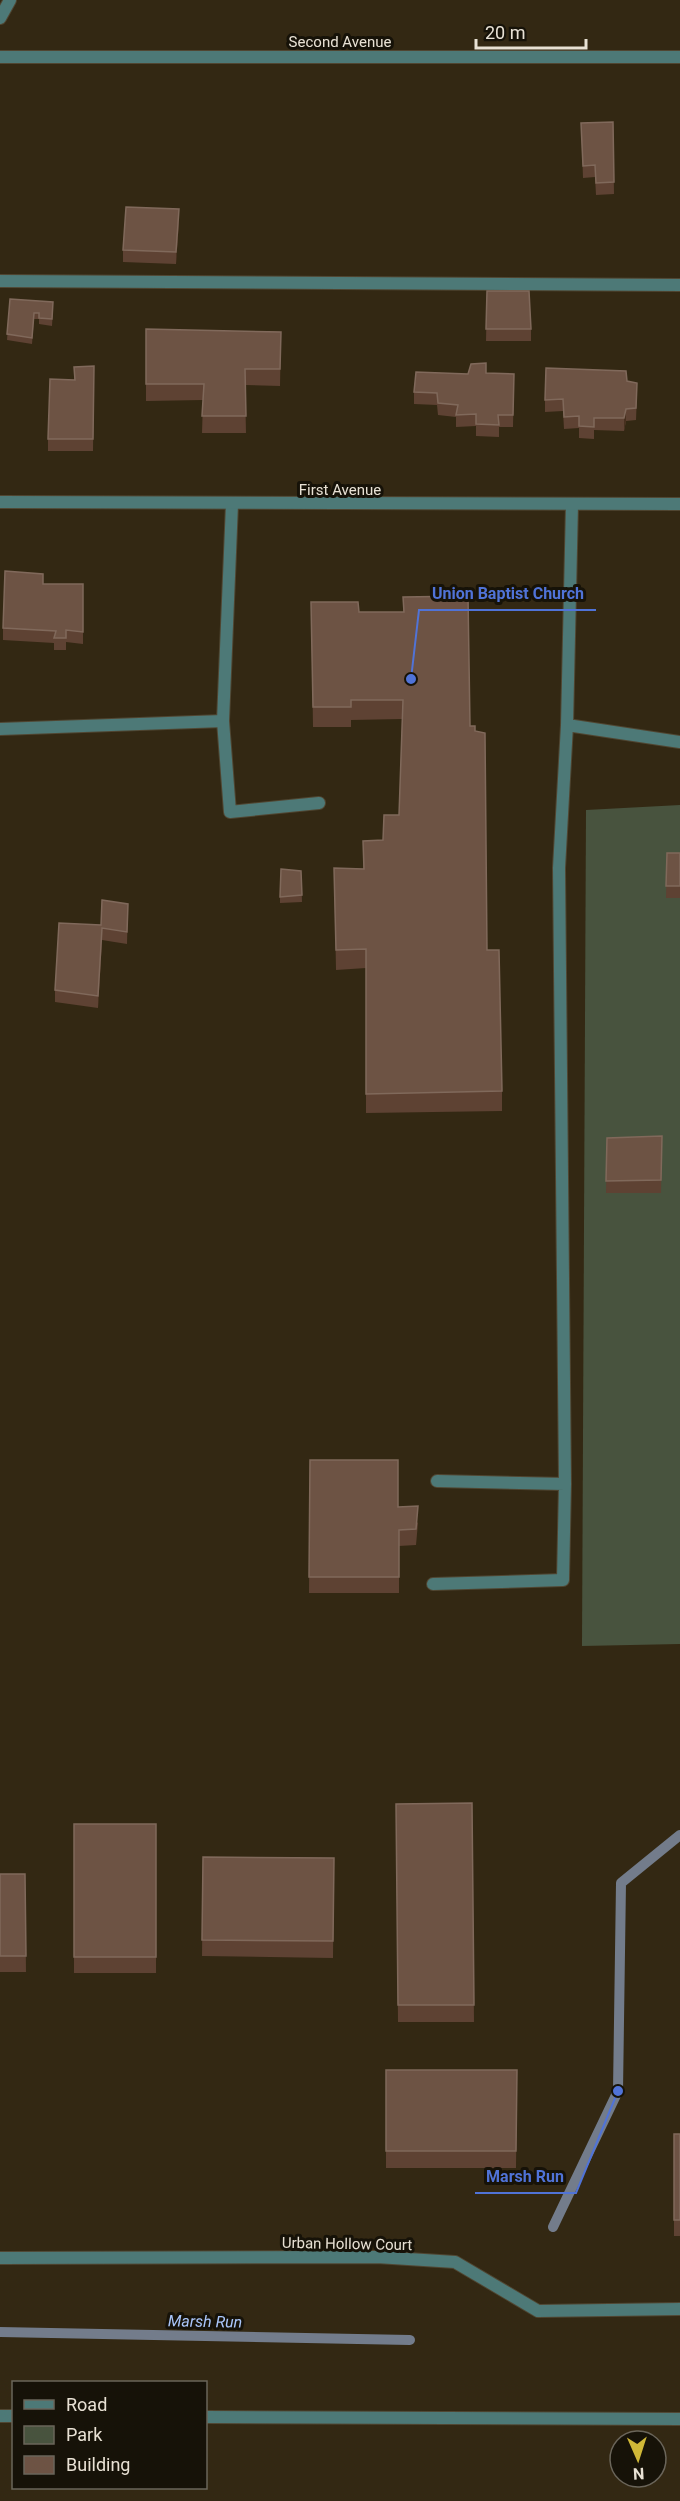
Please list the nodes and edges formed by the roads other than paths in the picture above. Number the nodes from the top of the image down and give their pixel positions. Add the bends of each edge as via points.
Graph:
1 (10, 0) edge
2 (0, 18) edge
3 (0, 57) edge
4 (680, 57) edge
5 (0, 281) edge
6 (680, 285) edge
7 (0, 502) edge
8 (232, 504) junction
9 (572, 504) junction
10 (680, 504) edge
11 (223, 721) junction
12 (567, 725) junction
13 (0, 729) edge
14 (680, 742) edge
15 (319, 803) dead end
16 (437, 1481) dead end
17 (565, 1484) junction
18 (433, 1584) dead end
19 (0, 2258) edge
20 (680, 2309) edge
21 (207, 2417) edge
22 (680, 2419) edge

1 - 2 street
3 - 4 street, Second Avenue
5 - 6 street
7 - 8 street, First Avenue
8 - 9 street, First Avenue
8 - 11 street
9 - 10 street, First Avenue
9 - 12 street
11 - 13 street
11 - 15 street via 230,812
12 - 14 street
12 - 17 street via 559,868
16 - 17 street
17 - 18 street via 563,1580
19 - 20 street, Urban Hollow Court via 377,2257 455,2262 538,2311
21 - 22 street

